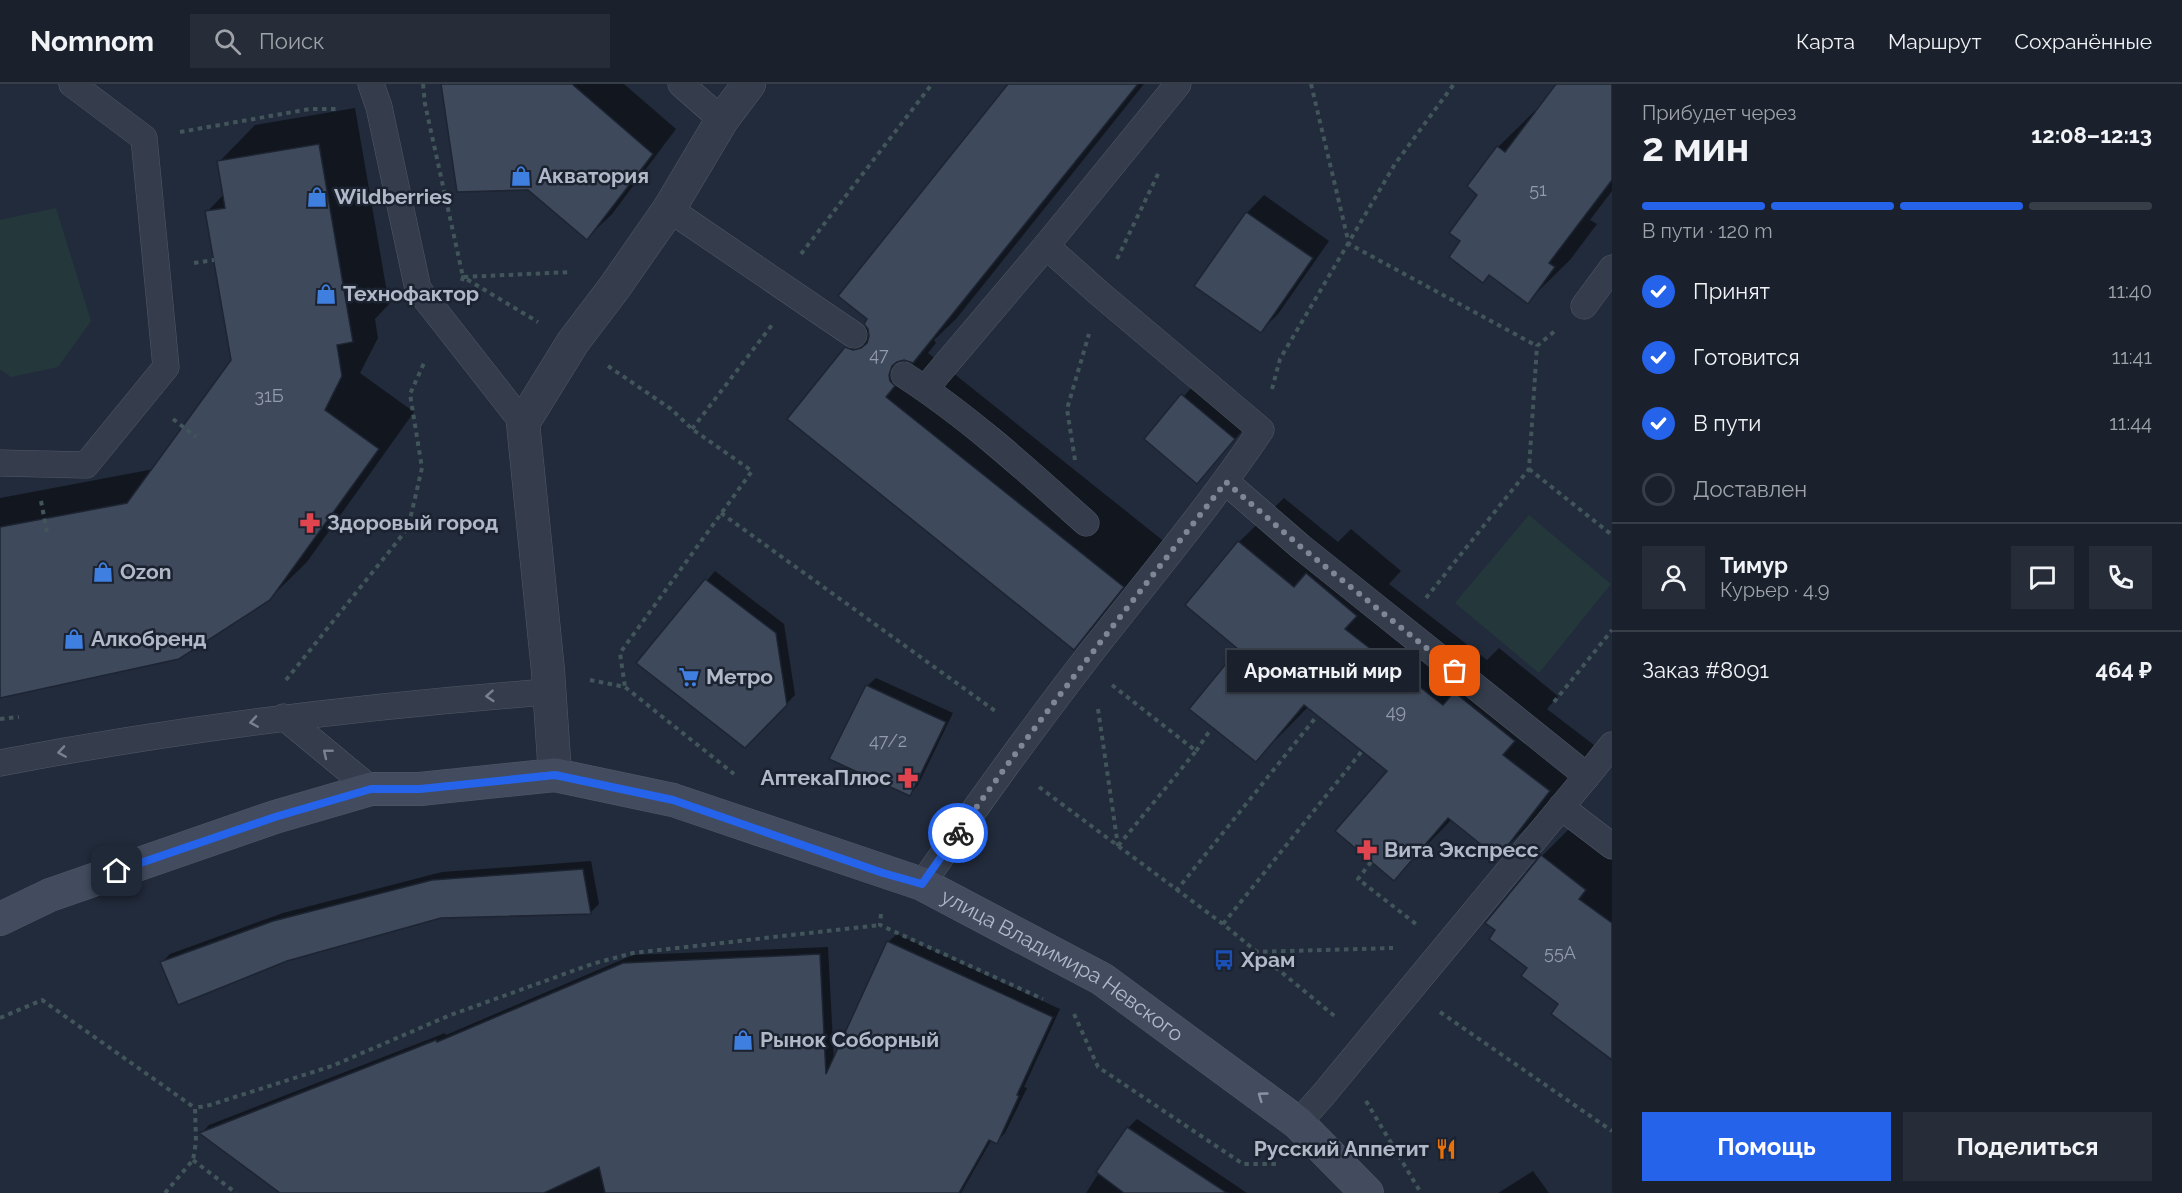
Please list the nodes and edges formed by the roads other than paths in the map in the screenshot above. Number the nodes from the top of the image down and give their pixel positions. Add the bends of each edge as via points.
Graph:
1 (72, 84) edge
2 (681, 84) edge
3 (749, 84) edge
4 (1178, 84) edge
5 (375, 96) edge
6 (722, 120) junction
7 (669, 209) junction
8 (1046, 246) junction
9 (1612, 268) edge
10 (1584, 306) road end
11 (854, 335) dead end
12 (904, 375) dead end
13 (925, 389) junction
14 (524, 423) junction
15 (0, 463) edge
16 (1226, 482) junction
17 (1086, 523) dead end
18 (548, 692) junction
19 (284, 717) junction
20 (1612, 745) edge
21 (0, 763) edge
22 (555, 775) junction
23 (1587, 776) junction
24 (371, 789) junction
25 (1561, 807) junction
26 (1612, 846) edge
27 (922, 884) junction
28 (0, 892) edge
29 (50, 895) junction
30 (0, 919) edge
31 (1298, 1123) junction
32 (1366, 1193) edge

1 - 15 lane via 144,138 166,367 86,465
2 - 6 lane
3 - 6 street
4 - 8 lane
5 - 14 lane via 418,290
6 - 7 street
7 - 11 lane
7 - 14 street via 573,342
8 - 13 lane
8 - 16 lane via 1261,430
9 - 10 lane
12 - 13 lane
13 - 17 lane
14 - 18 street
16 - 23 lane via 1301,547
16 - 27 lane via 1089,665 1007,764
18 -> 19 lane
18 - 22 street
19 -> 21 lane
24 -> 19 lane
20 - 23 lane
22 - 24 street, улица Владимира Невского via 420,789
22 - 27 street, улица Владимира Невского via 673,800
23 - 25 lane
24 - 29 street, улица Владимира Невского via 275,817
25 - 26 lane
25 - 31 lane
31 -> 27 street, улица Владимира Невского via 1102,979
28 - 29 street, улица Владимира Невского
29 - 30 street, улица Владимира Невского
31 - 32 street, улица Владимира Невского

